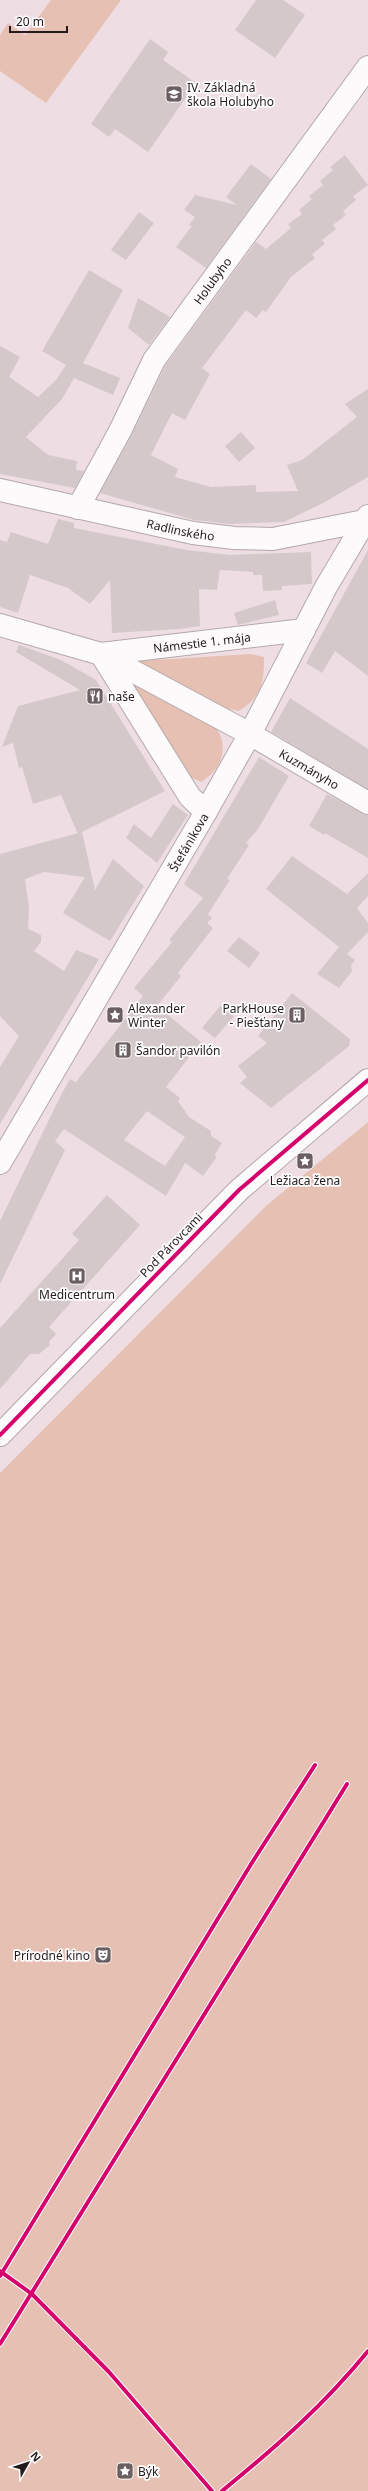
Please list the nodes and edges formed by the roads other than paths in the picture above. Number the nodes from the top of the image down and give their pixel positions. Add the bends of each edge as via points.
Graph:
1 (368, 67) edge
2 (0, 490) edge
3 (78, 508) junction
4 (366, 519) edge
5 (0, 625) edge
6 (304, 630) junction
7 (101, 654) junction
8 (250, 734) junction
9 (368, 803) edge
10 (206, 812) junction
11 (368, 1080) edge
12 (0, 1162) edge
13 (0, 1435) edge

1 - 3 street, Holubyho via 154,360 120,431
2 - 3 street, Radlinského
3 - 4 street, Radlinského via 193,533 234,538 273,539
4 - 6 street, Štefánikova
5 - 7 street, Námestie 1. mája
6 - 7 street, Námestie 1. mája
6 - 8 street, Štefánikova
7 - 8 street, Námestie 1. mája
7 - 10 street via 190,797
8 - 9 street, Kuzmányho
8 - 10 street, Štefánikova
10 - 12 street, Štefánikova
11 - 13 street, Pod Párovcami via 239,1190

